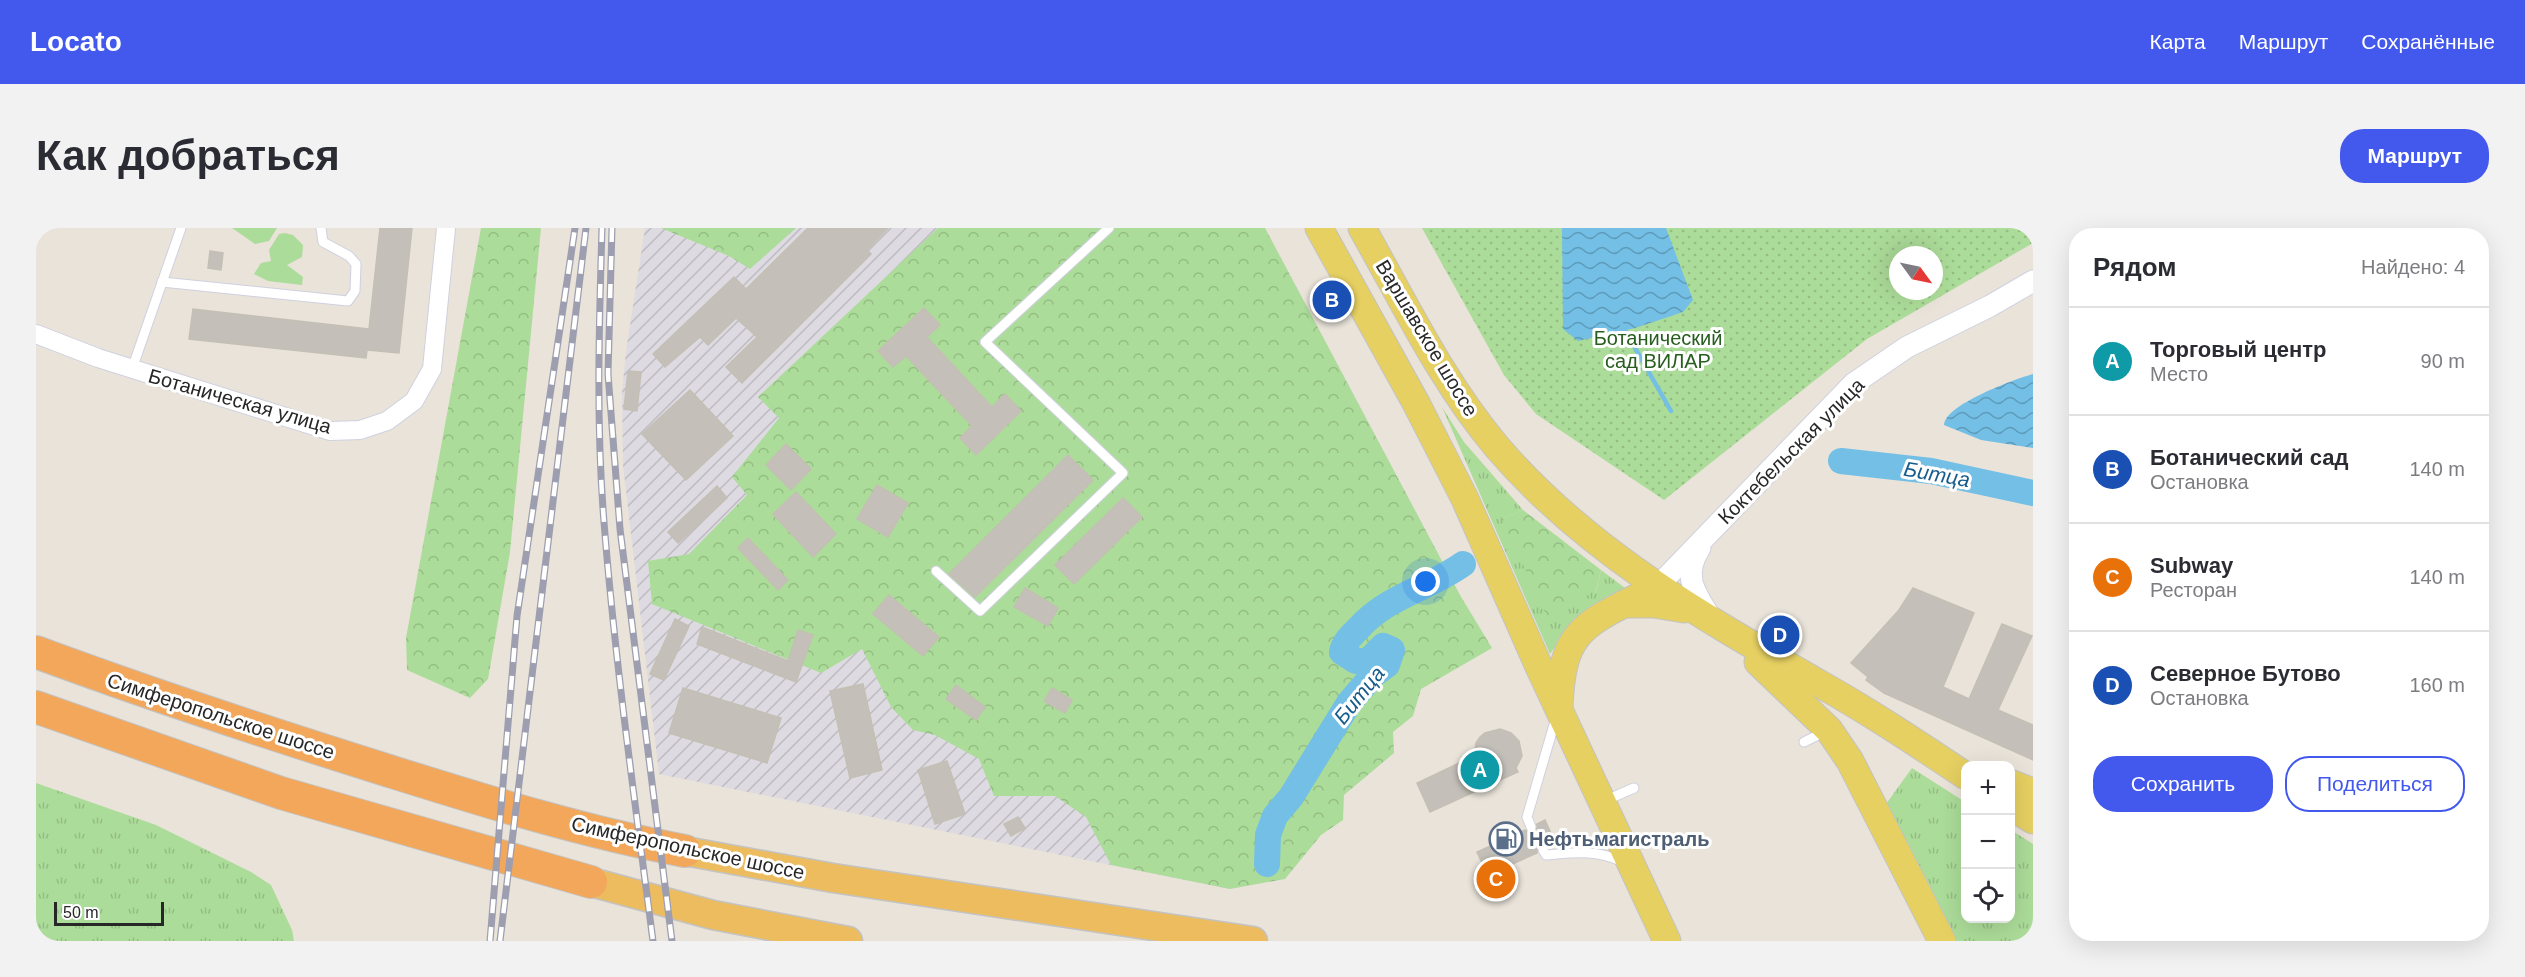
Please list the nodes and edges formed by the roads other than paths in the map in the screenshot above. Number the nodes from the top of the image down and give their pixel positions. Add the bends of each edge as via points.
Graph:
1 (180, 228) edge
2 (321, 228) edge
3 (446, 228) edge
4 (1110, 228) edge
5 (1319, 228) edge
6 (1362, 228) edge
7 (2033, 281) edge
8 (162, 282) junction
9 (36, 334) edge
10 (132, 369) junction
11 (1710, 533) junction
12 (936, 571) dead end
13 (1658, 587) junction
14 (1624, 604) junction
15 (1713, 621) junction
16 (36, 652) edge
17 (36, 707) edge
18 (1559, 707) junction
19 (1888, 725) junction
20 (1829, 730) junction
21 (1804, 742) dead end
22 (1965, 761) edge
23 (1961, 773) edge
24 (2015, 785) edge
25 (1634, 788) dead end
26 (2033, 792) edge
27 (1604, 801) junction
28 (2015, 809) edge
29 (2033, 820) edge
30 (1532, 827) dead end
31 (1543, 850) dead end
32 (685, 851) joint
33 (1634, 868) junction
34 (591, 882) joint
35 (848, 941) edge
36 (1253, 941) edge
37 (1667, 941) edge
38 (1942, 941) edge

1 - 8 lane
2 - 8 lane via 322,242 356,264 355,291 348,301
3 - 10 street, Ботаническая улица via 432,369 414,402 387,421 360,430 330,431
4 - 12 lane via 985,342 1123,473 980,611
5 - 18 main road, Варшавское шоссе via 1466,499
6 - 13 main road, Варшавское шоссе via 1450,383 1496,446 1564,516 1609,554
7 - 11 street, Коктебельская улица via 1907,347 1853,384
8 - 10 lane
9 - 10 street, Ботаническая улица
11 - 13 street, Коктебельская улица
11 - 15 street via 1692,561 1690,572 1696,594
13 - 14 main road
13 - 15 main road, Варшавское шоссе
14 - 15 main road via 1675,607
14 - 18 main road via 1595,618 1574,643 1560,675
15 - 19 main road, Варшавское шоссе
15 - 20 main road
16 - 32 highway, Симферопольское шоссе via 218,717 474,797 617,838
17 - 34 highway via 281,793
18 - 27 main road, Варшавское шоссе
18 - 30 lane via 1527,817
19 - 22 main road
19 - 23 main road, Варшавское шоссе
20 - 21 lane
20 - 38 main road via 1877,810
24 - 26 main road
25 - 27 lane
27 - 33 main road, Варшавское шоссе
28 - 29 main road
31 - 33 lane via 1546,855 1608,855
32 - 36 highway, Симферопольское шоссе via 833,878
33 - 37 main road, Варшавское шоссе
34 - 35 highway via 713,915

